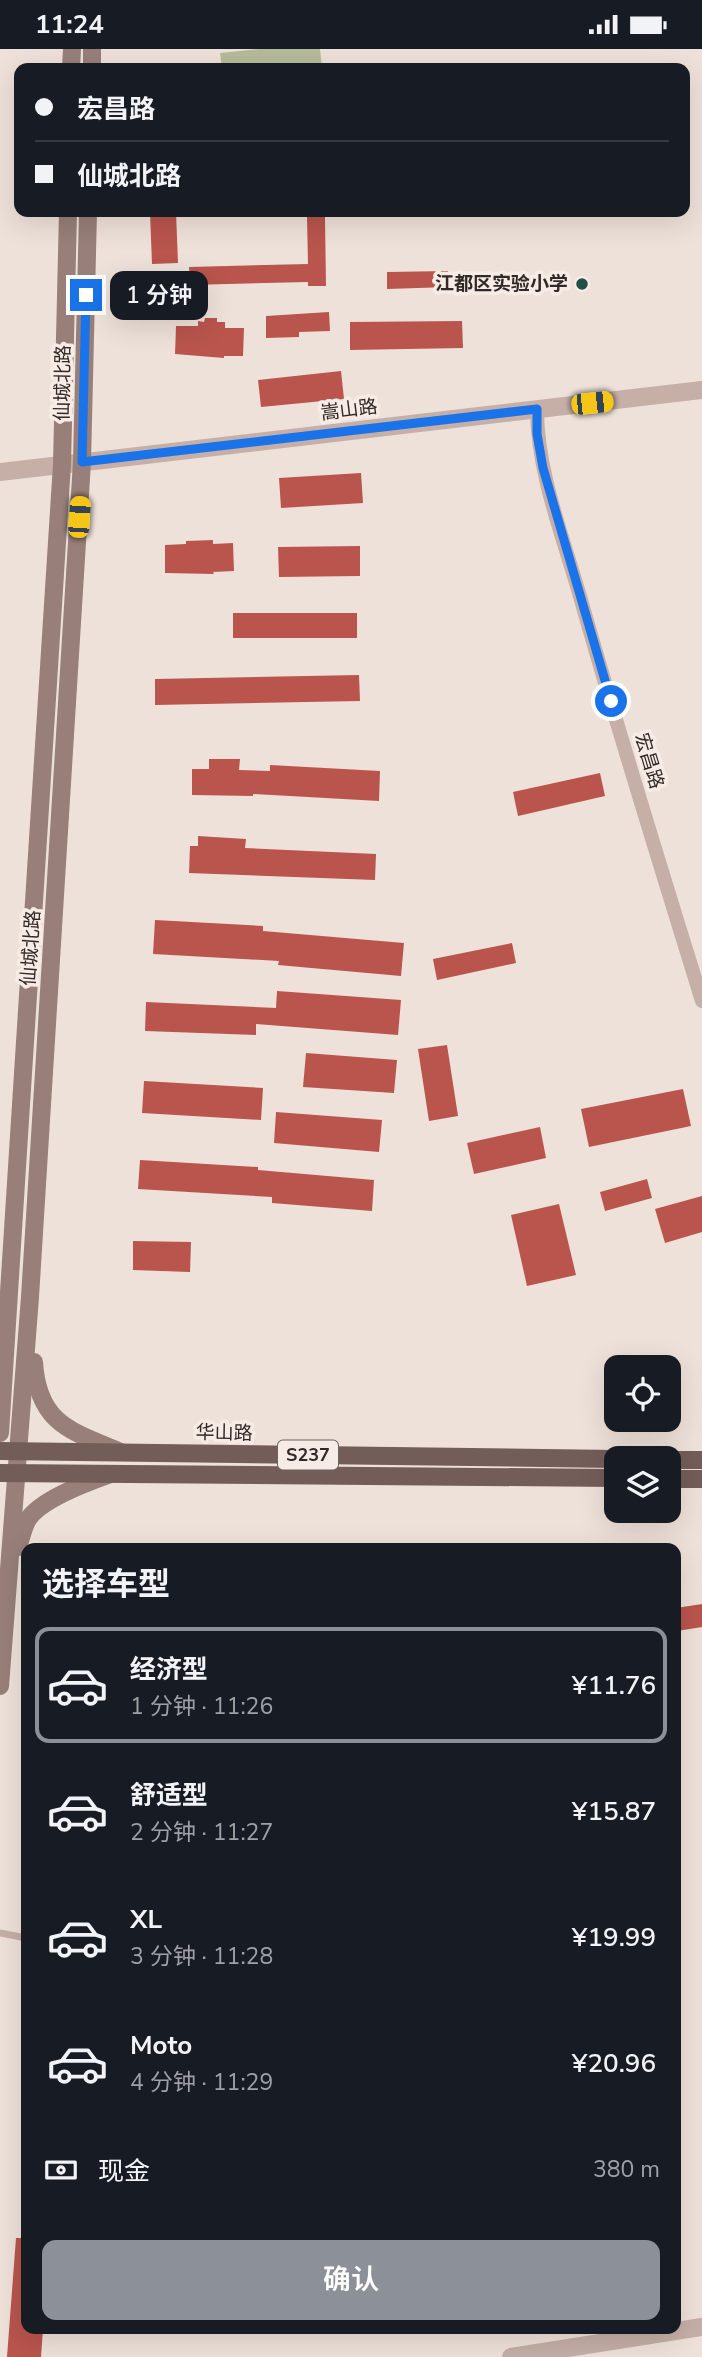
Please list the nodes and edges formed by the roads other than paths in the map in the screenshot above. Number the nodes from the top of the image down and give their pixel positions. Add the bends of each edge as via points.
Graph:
1 (68, 217) edge
2 (88, 217) edge
3 (702, 390) edge
4 (537, 409) junction
5 (82, 462) junction
6 (62, 464) junction
7 (0, 472) edge
8 (702, 1001) edge
9 (30, 1297) junction
10 (3, 1351) edge
11 (0, 1433) edge
12 (0, 1451) edge
13 (19, 1452) junction
14 (124, 1453) junction
15 (604, 1459) edge
16 (681, 1460) edge
17 (702, 1460) edge
18 (9, 1473) edge
19 (111, 1474) junction
20 (604, 1478) edge
21 (681, 1479) edge
22 (702, 1479) edge
23 (9, 1570) junction
24 (0, 1686) edge
25 (0, 1933) edge
26 (21, 1937) edge
27 (702, 2327) edge
28 (681, 2330) edge
29 (657, 2334) edge
30 (511, 2357) edge

1 - 6 main road, 仙城北路
2 - 5 main road, 仙城北路
3 - 4 street, 嵩山路
4 - 5 street, 嵩山路
4 - 8 street, 宏昌路 via 543,468
5 - 6 street, 嵩山路
5 - 9 main road, 仙城北路
6 - 7 street, 嵩山路
6 - 10 main road, 仙城北路
9 - 13 main road, 仙城北路
9 - 14 main road via 36,1384 47,1411 71,1431
10 - 11 main road, 仙城北路
12 - 13 main road, 华山路 / S237
13 - 14 main road, 华山路 / S237
13 - 18 main road, 仙城北路
14 - 15 main road, 华山路 / S237
16 - 17 main road
18 - 19 main road, S237
18 - 23 main road, 仙城北路
19 - 20 main road, S237
19 - 23 main road via 74,1487 28,1519
21 - 22 main road
23 - 24 main road, 仙城北路
25 - 26 lane
27 - 28 street
29 - 30 street

